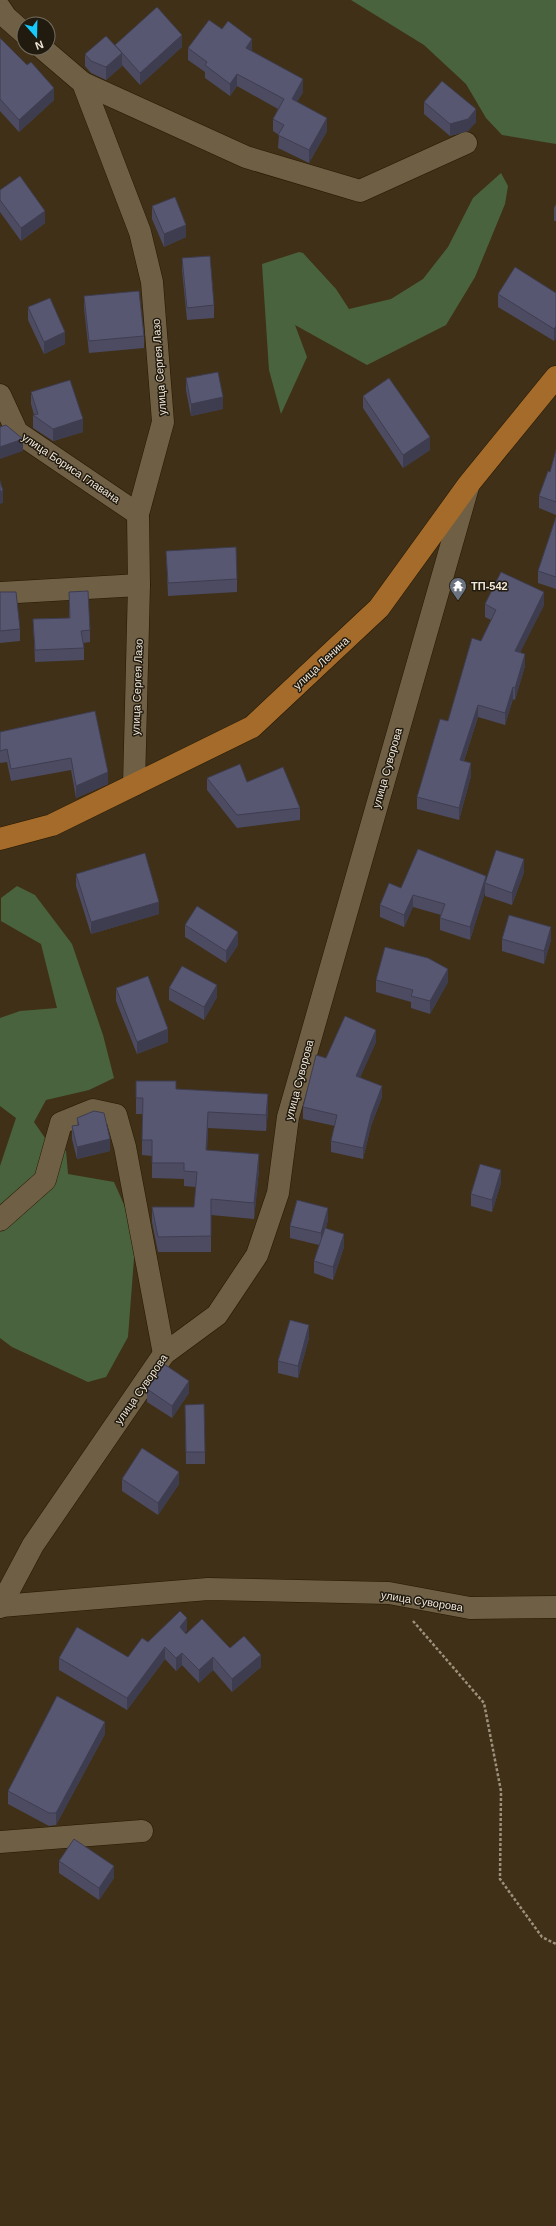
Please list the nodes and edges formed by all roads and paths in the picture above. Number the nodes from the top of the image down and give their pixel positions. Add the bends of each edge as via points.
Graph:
1 (0, 8) edge
2 (16, 26) edge
3 (51, 56) edge
4 (83, 83) junction
5 (466, 143) dead end
6 (556, 377) edge
7 (0, 395) edge
8 (468, 485) junction
9 (138, 514) junction
10 (140, 585) junction
11 (0, 592) edge
12 (134, 785) junction
13 (0, 839) edge
14 (0, 1220) edge
15 (164, 1354) junction
16 (389, 1594) junction
17 (0, 1607) edge
18 (556, 1607) edge
19 (142, 1832) dead end
20 (0, 1842) edge
21 (556, 1944) edge

1 - 2 street
3 - 4 street, улица Сергея Лазо
4 - 5 street via 246,157 360,191
4 - 9 street, улица Сергея Лазо via 140,232 152,282 163,422
6 - 8 main road, улица Ленина
7 - 9 street, улица Бориса Главана via 17,432
8 - 12 main road, улица Ленина via 380,608 252,727
8 - 15 street, улица Суворова via 288,1117 278,1193 257,1255 218,1315
9 - 10 street, улица Сергея Лазо
10 - 11 street
10 - 12 street, улица Сергея Лазо
12 - 13 main road, улица Ленина via 52,825
14 - 15 street via 45,1180 61,1123 93,1110 116,1115 125,1147
15 - 17 street, улица Суворова via 33,1545
16 - 17 street, улица Суворова via 208,1589
16 - 18 street, улица Суворова via 470,1608
16 - 21 path via 484,1703 501,1791 500,1879 542,1937
19 - 20 street

